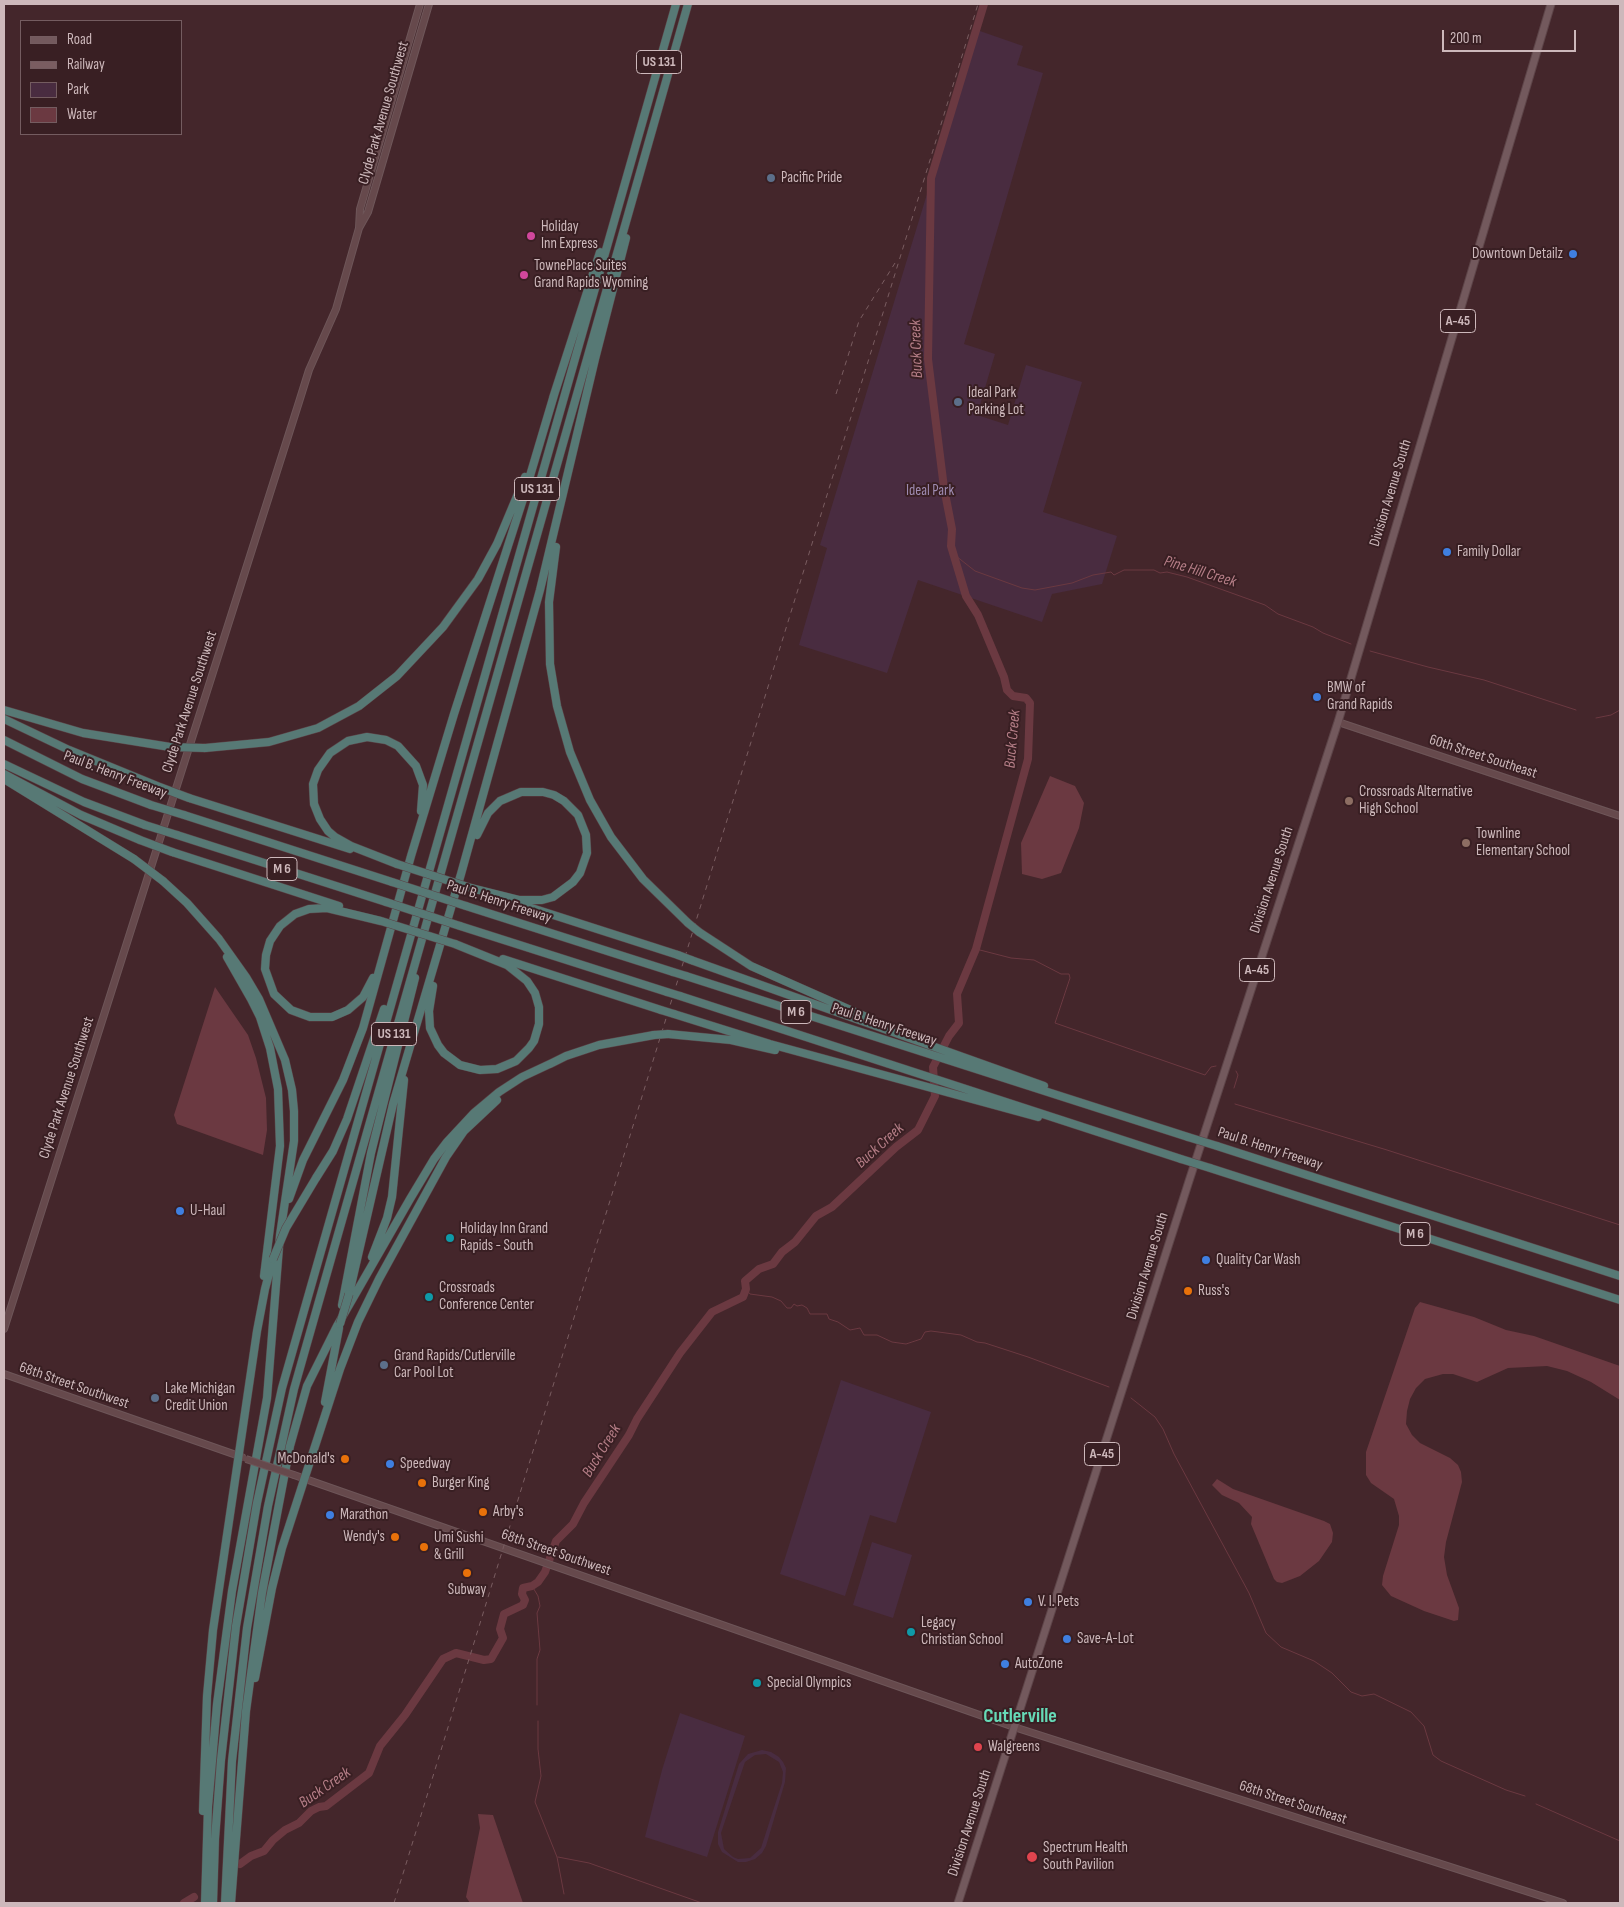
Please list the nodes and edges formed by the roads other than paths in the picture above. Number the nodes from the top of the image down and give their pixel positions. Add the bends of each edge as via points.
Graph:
1 (421, 4) edge
2 (676, 4) edge
3 (688, 4) edge
4 (693, 4) edge
5 (1552, 4) edge
6 (429, 7) edge
7 (669, 69) junction
8 (643, 119) junction
9 (638, 180) junction
10 (359, 228) junction
11 (554, 395) junction
12 (569, 474) junction
13 (4, 710) edge
14 (4, 720) edge
15 (1338, 722) junction
16 (4, 740) edge
17 (4, 764) edge
18 (4, 774) edge
19 (4, 779) edge
20 (1620, 816) edge
21 (411, 856) junction
22 (397, 864) junction
23 (461, 874) junction
24 (471, 888) junction
25 (430, 908) junction
26 (381, 921) junction
27 (209, 928) junction
28 (389, 935) junction
29 (409, 939) junction
30 (455, 944) junction
31 (440, 948) junction
32 (910, 1037) junction
33 (412, 1043) junction
34 (554, 1062) junction
35 (880, 1074) junction
36 (1006, 1076) junction
37 (998, 1102) junction
38 (276, 1258) junction
39 (1620, 1276) edge
40 (1620, 1300) edge
41 (339, 1325) junction
42 (4, 1329) edge
43 (257, 1332) junction
44 (4, 1374) edge
45 (316, 1441) junction
46 (242, 1457) junction
47 (304, 1479) junction
48 (1014, 1727) junction
49 (243, 1751) junction
50 (205, 1903) edge
51 (213, 1903) edge
52 (225, 1903) edge
53 (231, 1903) edge
54 (958, 1903) edge
55 (1563, 1903) edge

1 - 6 main road
1 - 10 main road, Clyde Park Avenue Southwest via 360,209
2 - 8 highway, US 131
3 - 7 highway, US 131
4 - 7 highway
5 - 15 main road, Division Avenue South / A-45
6 - 10 main road, Clyde Park Avenue Southwest via 368,212
7 - 9 highway, US 131
8 - 11 highway via 619,183
8 - 29 highway, US 131
9 - 12 highway
9 - 25 highway, US 131
10 - 42 main road, Clyde Park Avenue Southwest via 336,309 299,402
11 - 13 highway, bridge via 522,485 478,579 456,612 414,660 359,706 318,728 269,742 205,748 170,747 83,733
11 - 21 highway
12 - 23 highway
12 - 32 highway, bridge via 553,566 548,616 550,664 562,726 590,800 611,837 643,879 688,923 731,954 777,979
14 - 22 highway, bridge via 189,798
15 - 20 main road, 60th Street Southeast
15 - 48 main road, Division Avenue South / A-45
16 - 36 highway, Paul B. Henry Freeway / M 6, bridge via 82,779 151,805
17 - 37 highway, M 6, bridge via 84,802 145,825 680,996
18 - 26 highway, bridge via 140,840
19 - 27 highway, bridge via 134,859 187,903
21 - 22 highway via 423,794 416,766 398,746 386,740 362,738 341,745 326,757 316,776 313,798 318,814 328,831 341,841
21 - 28 highway
22 - 24 highway, bridge
23 - 24 highway via 480,827 500,801 529,791 549,793 564,801 578,815 586,835 587,853 580,873 563,891 553,897 530,901
23 - 31 highway
24 - 32 highway, bridge via 678,955
25 - 41 highway, bridge via 371,1153
25 - 52 highway, US 131 via 312,1320 275,1469 240,1688 230,1787
26 - 28 highway via 322,908 309,909 290,917 276,930 266,955 265,969 274,994 292,1010 310,1017 325,1018 348,1010 367,992
26 - 30 highway, bridge
27 - 38 highway via 231,954 259,999 281,1049 290,1080 294,1141
27 - 43 highway via 260,1017 278,1089 280,1146
28 - 38 highway via 358,1043 292,1188
29 - 38 highway, bridge via 347,1119 333,1151 286,1228
29 - 51 highway, US 131 via 269,1442 236,1626 224,1723
30 - 31 highway via 512,968 535,993 540,1024 529,1048 508,1066 489,1071 470,1068 451,1060 438,1045 430,1028 429,1010
30 - 35 highway, bridge via 770,1044
31 - 33 highway
32 - 36 highway
33 - 41 highway, bridge via 393,1104
33 - 41 highway via 402,1095 395,1179 387,1218
34 - 35 highway, bridge via 599,1045 668,1034 731,1040
34 - 41 highway via 499,1092 447,1142 422,1177
34 - 45 highway via 512,1088 480,1115 446,1157 358,1322
35 - 37 highway
36 - 39 highway, Paul B. Henry Freeway / M 6, bridge
37 - 40 highway, M 6, bridge
38 - 43 highway via 265,1289
38 - 50 highway via 267,1398 236,1563 219,1684 210,1782
41 - 45 highway
41 - 49 highway via 307,1386 290,1446 262,1593
43 - 46 highway
44 - 46 main road, 68th Street Southwest
45 - 47 highway
46 - 47 main road, 68th Street Southwest, bridge
46 - 50 highway via 215,1610 209,1671 203,1826
47 - 48 main road, 68th Street Southwest
47 - 49 highway via 272,1588
48 - 54 main road, Division Avenue South / A-45
48 - 55 main road, 68th Street Southeast
49 - 53 highway

